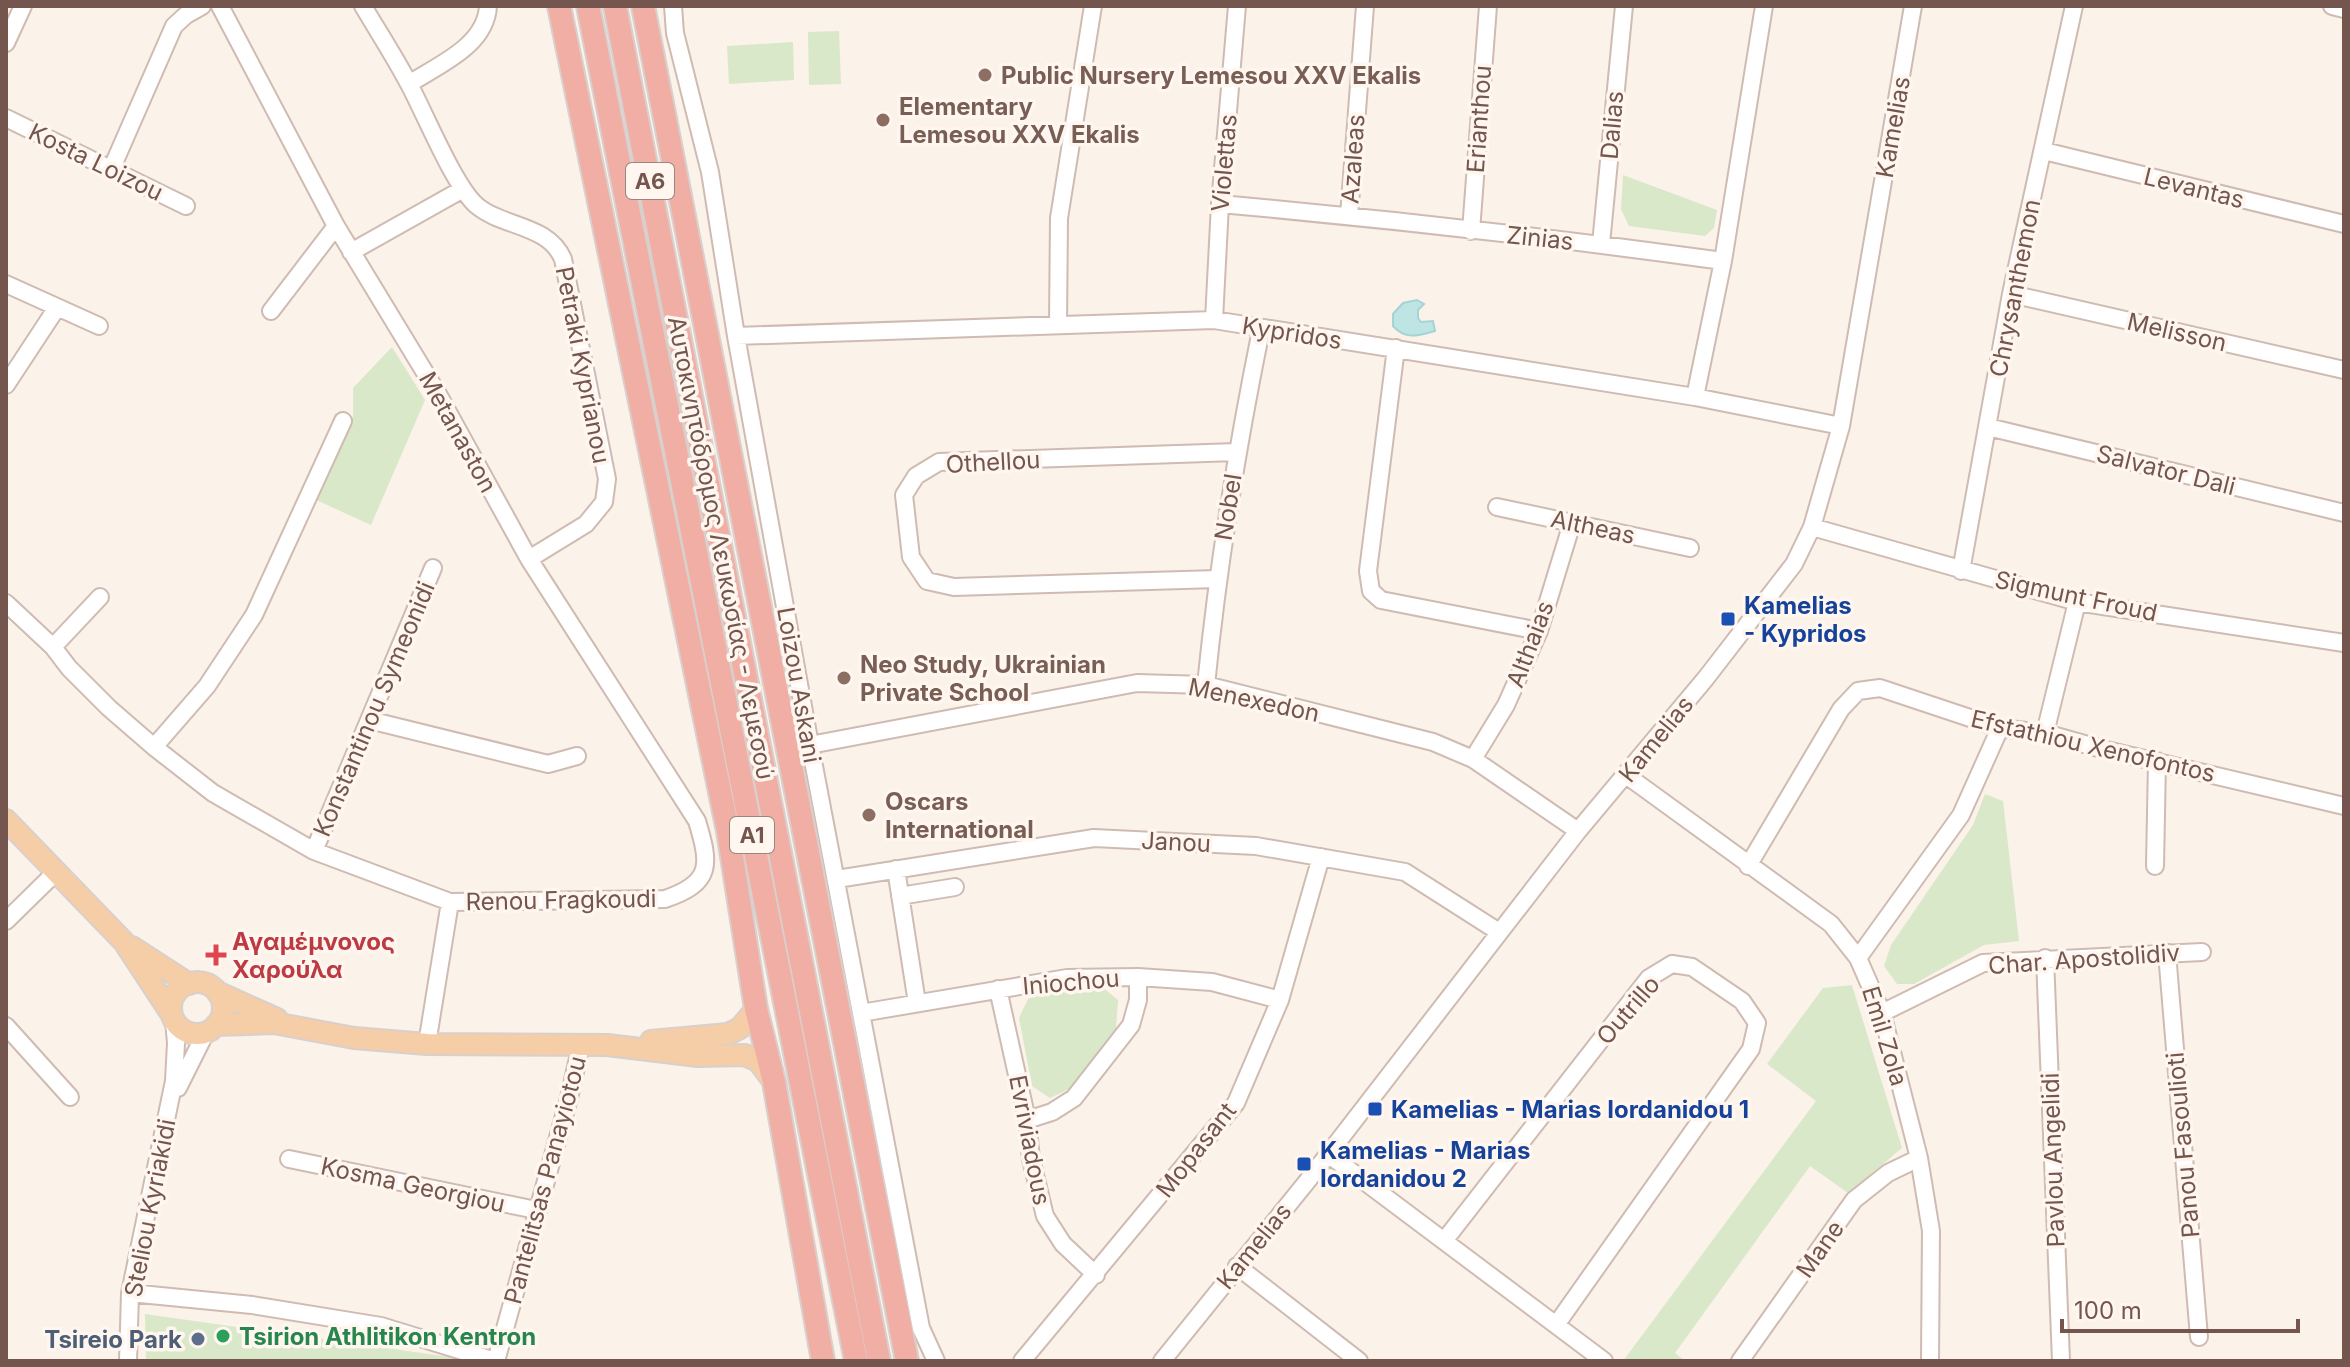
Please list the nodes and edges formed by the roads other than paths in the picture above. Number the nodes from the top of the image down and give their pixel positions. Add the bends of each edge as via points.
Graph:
1 (23, 6) edge
2 (202, 6) edge
3 (220, 6) edge
4 (363, 6) edge
5 (488, 6) edge
6 (588, 6) edge
7 (615, 6) edge
8 (643, 6) edge
9 (673, 6) edge
10 (1093, 6) edge
11 (1237, 6) edge
12 (1365, 6) edge
13 (1488, 6) edge
14 (1624, 6) edge
15 (1764, 6) edge
16 (1913, 6) edge
17 (2074, 6) edge
18 (2332, 6) edge
19 (2344, 9) edge
20 (560, 15) edge
21 (6, 43) edge
22 (658, 76) junction
23 (409, 84) junction
24 (6, 118) edge
25 (2044, 151) junction
26 (111, 170) junction
27 (463, 189) junction
28 (1220, 204) junction
29 (186, 206) dead end
30 (1349, 216) junction
31 (2344, 224) edge
32 (336, 226) junction
33 (1471, 231) junction
34 (1601, 244) junction
35 (351, 252) junction
36 (1723, 261) junction
37 (6, 284) edge
38 (2011, 294) junction
39 (56, 309) junction
40 (646, 309) junction
41 (271, 311) dead end
42 (1214, 320) junction
43 (1058, 325) junction
44 (99, 326) dead end
45 (1261, 330) junction
46 (736, 336) junction
47 (1396, 348) junction
48 (684, 356) junction
49 (2344, 370) edge
50 (6, 385) edge
51 (1695, 397) junction
52 (343, 421) dead end
53 (1841, 426) junction
54 (1988, 427) junction
55 (1236, 452) junction
56 (1497, 507) dead end
57 (2344, 513) edge
58 (1572, 523) junction
59 (1812, 527) junction
60 (1690, 548) dead end
61 (529, 559) junction
62 (433, 568) dead end
63 (1961, 571) junction
64 (1217, 579) junction
65 (100, 597) dead end
66 (2077, 602) junction
67 (6, 603) edge
68 (1539, 631) junction
69 (2344, 643) edge
70 (53, 647) junction
71 (1206, 685) junction
72 (369, 720) junction
73 (2000, 728) junction
74 (2045, 733) junction
75 (810, 745) junction
76 (154, 747) junction
77 (577, 756) dead end
78 (1473, 759) junction
79 (2157, 761) junction
80 (1626, 775) junction
81 (2344, 806) edge
82 (6, 820) edge
83 (1578, 831) junction
84 (706, 850) joint
85 (314, 851) junction
86 (1321, 857) junction
87 (1748, 866) junction
88 (2155, 866) dead end
89 (896, 869) junction
90 (56, 872) junction
91 (837, 879) junction
92 (955, 887) dead end
93 (900, 896) junction
94 (450, 902) junction
95 (6, 921) edge
96 (1499, 932) junction
97 (124, 942) junction
98 (2202, 952) dead end
99 (2167, 953) junction
100 (1858, 958) junction
101 (2045, 958) junction
102 (1138, 977) junction
103 (189, 984) junction
104 (998, 989) junction
105 (217, 992) junction
106 (1280, 1000) junction
107 (917, 1003) junction
108 (756, 1009) junction
109 (861, 1013) junction
110 (1882, 1013) junction
111 (173, 1017) junction
112 (292, 1025) junction
113 (6, 1026) edge
114 (211, 1028) junction
115 (427, 1044) junction
116 (581, 1045) junction
117 (607, 1045) junction
118 (774, 1082) junction
119 (70, 1097) dead end
120 (170, 1104) junction
121 (1027, 1120) junction
122 (1328, 1154) junction
123 (1919, 1158) junction
124 (289, 1159) dead end
125 (536, 1210) junction
126 (1444, 1241) junction
127 (1237, 1266) junction
128 (1096, 1275) junction
129 (130, 1293) junction
130 (1556, 1325) junction
131 (2199, 1337) dead end
132 (128, 1361) edge
133 (496, 1361) edge
134 (823, 1361) edge
135 (856, 1361) edge
136 (879, 1361) edge
137 (907, 1361) edge
138 (936, 1361) edge
139 (1022, 1361) edge
140 (1162, 1361) edge
141 (1359, 1361) edge
142 (1604, 1361) edge
143 (1740, 1361) edge
144 (1930, 1361) edge
145 (2061, 1361) edge

1 - 21 street
2 - 26 street via 174,26
3 - 32 street, Metanaston
4 - 23 street
5 - 23 street via 481,30 468,46
6 - 40 highway, A6
7 - 48 highway, A6
8 - 22 highway
9 - 46 street, Loizou Askani via 710,172
10 - 43 street via 1059,218
11 - 28 street, Violettas
12 - 30 street, Azaleas
13 - 33 street, Erianthou
14 - 34 street, Dalias
15 - 36 street
16 - 53 street, Kamelias
17 - 25 street, Chrysanthemon
18 - 19 street
20 - 40 highway via 623,248
20 - 108 highway via 728,831
22 - 48 highway
22 - 137 highway
23 - 27 street
24 - 26 street, Kosta Loizou
25 - 31 street, Levantas
25 - 38 street, Chrysanthemon
26 - 29 street, Kosta Loizou
27 - 35 street
27 - 61 street, Petraki Kyprianou via 493,216 557,246 607,479 604,502 586,524
28 - 30 street, Zinias
28 - 42 street, Violettas
30 - 33 street, Zinias
32 - 35 street, Metanaston
32 - 41 street
33 - 34 street, Zinias
34 - 36 street, Zinias
35 - 61 street, Metanaston via 438,394
36 - 51 street
37 - 39 street
38 - 49 street, Melisson
38 - 54 street, Chrysanthemon
39 - 44 street
39 - 50 street
40 - 135 highway, Αυτοκινητόδρομος Λευκωσίας - Λεμεσού / A1
42 - 43 street, Kypridos
42 - 45 street, Kypridos
43 - 46 street, Kypridos
45 - 47 street, Kypridos
45 - 55 street, Nobel
46 - 75 street, Loizou Askani
47 - 51 street, Kypridos
47 - 68 street via 1368,571 1371,591 1381,600
48 - 136 highway, Αυτοκινητόδρομος Λευκωσίας - Λεμεσού / A1
51 - 53 street, Kypridos
52 - 76 street via 254,615 207,686
53 - 59 street, Kamelias
54 - 57 street, Salvator Dali
54 - 63 street, Chrysanthemon
55 - 64 street, Nobel
55 - 64 street, Othellou via 939,462 916,476 904,495 911,557 927,581 954,587
56 - 58 street, Altheas
58 - 60 street, Altheas
58 - 68 street, Althaias
59 - 63 street, Sigmunt Froud
59 - 80 street, Kamelias via 1794,564 1767,600
61 - 84 street, Metanaston via 697,821
62 - 72 street, Konstantinou Symeonidi
63 - 66 street, Sigmunt Froud
64 - 71 street, Nobel
65 - 70 street
66 - 69 street, Sigmunt Froud
66 - 74 street
67 - 70 street, Renou Fragkoudi
68 - 78 street, Althaias via 1506,705
70 - 76 street, Renou Fragkoudi
71 - 75 street, Menexedon via 1137,683
71 - 78 street, Menexedon via 1433,742
72 - 77 street via 548,764
72 - 85 street, Konstantinou Symeonidi
73 - 74 street, Efstathiou Xenofontos
73 - 87 street, Efstathiou Xenofontos via 1880,688 1858,691 1841,709
73 - 100 street via 1961,815
74 - 79 street, Efstathiou Xenofontos
75 - 91 street, Loizou Askani
76 - 85 street, Renou Fragkoudi via 213,793
78 - 83 street, Menexedon
79 - 81 street, Efstathiou Xenofontos
79 - 88 street
80 - 83 street, Kamelias
80 - 87 street, Emil Zola
82 - 90 main road
83 - 96 street, Kamelias
84 - 94 street, Renou Fragkoudi via 705,871 697,881 688,891 665,899
85 - 94 street, Renou Fragkoudi
86 - 89 street, Janou via 1256,846 1094,838
86 - 96 street, Janou via 1405,872
86 - 106 street, Mopasant
87 - 100 street, Emil Zola via 1831,924
89 - 91 street, Janou
89 - 93 street
90 - 95 street
90 - 97 main road
91 - 109 street, Loizou Askani
92 - 93 street
93 - 107 street
94 - 115 street
96 - 122 street, Kamelias
97 - 103 main road
97 - 111 main road
98 - 99 street, Char. Apostolidiv
99 - 101 street, Char. Apostolidiv
99 - 131 street, Panou Fasoulioti
100 - 110 street, Emil Zola
101 - 110 street, Char. Apostolidiv via 1983,963
101 - 145 street, Pavlou Angelidi
102 - 104 street, Iniochou via 1067,978
102 - 106 street, Iniochou via 1212,982
102 - 121 street via 1131,1025 1074,1098
103 - 105 main road via 201,983
103 - 111 main road via 172,999
104 - 107 street, Iniochou
104 - 121 street, Evriviadous
105 - 112 main road
105 - 114 main road via 222,1008
106 - 128 street, Mopasant via 1236,1103
107 - 109 street, Iniochou
108 - 117 main road via 728,1034
108 - 118 highway
109 - 138 street, Loizou Askani via 921,1328
110 - 123 street, Emil Zola
111 - 114 main road via 191,1034
111 - 120 street, Steliou Kyriakidi
112 - 114 main road
112 - 115 main road via 354,1038
113 - 119 street
114 - 120 street, Steliou Kyriakidi
115 - 116 main road
116 - 117 main road
116 - 125 street, Pantelitsas Panayiotou
117 - 118 main road via 698,1056 745,1055 758,1061
118 - 134 highway
120 - 129 street, Steliou Kyriakidi
121 - 128 street, Evriviadous via 1045,1216 1063,1244
122 - 126 street
122 - 127 street, Kamelias
123 - 143 street, Mane via 1888,1173 1854,1200
123 - 144 street, Emil Zola via 1931,1231
124 - 125 street, Kosma Georgiou
125 - 133 street, Pantelitsas Panayiotou
126 - 130 street
126 - 130 street, Outrillo via 1649,978 1672,964 1692,967 1742,1001 1757,1023 1751,1049
127 - 140 street, Kamelias
127 - 141 street
128 - 139 street, Mopasant
129 - 132 street, Steliou Kyriakidi
129 - 133 street via 252,1305 381,1326
130 - 142 street

